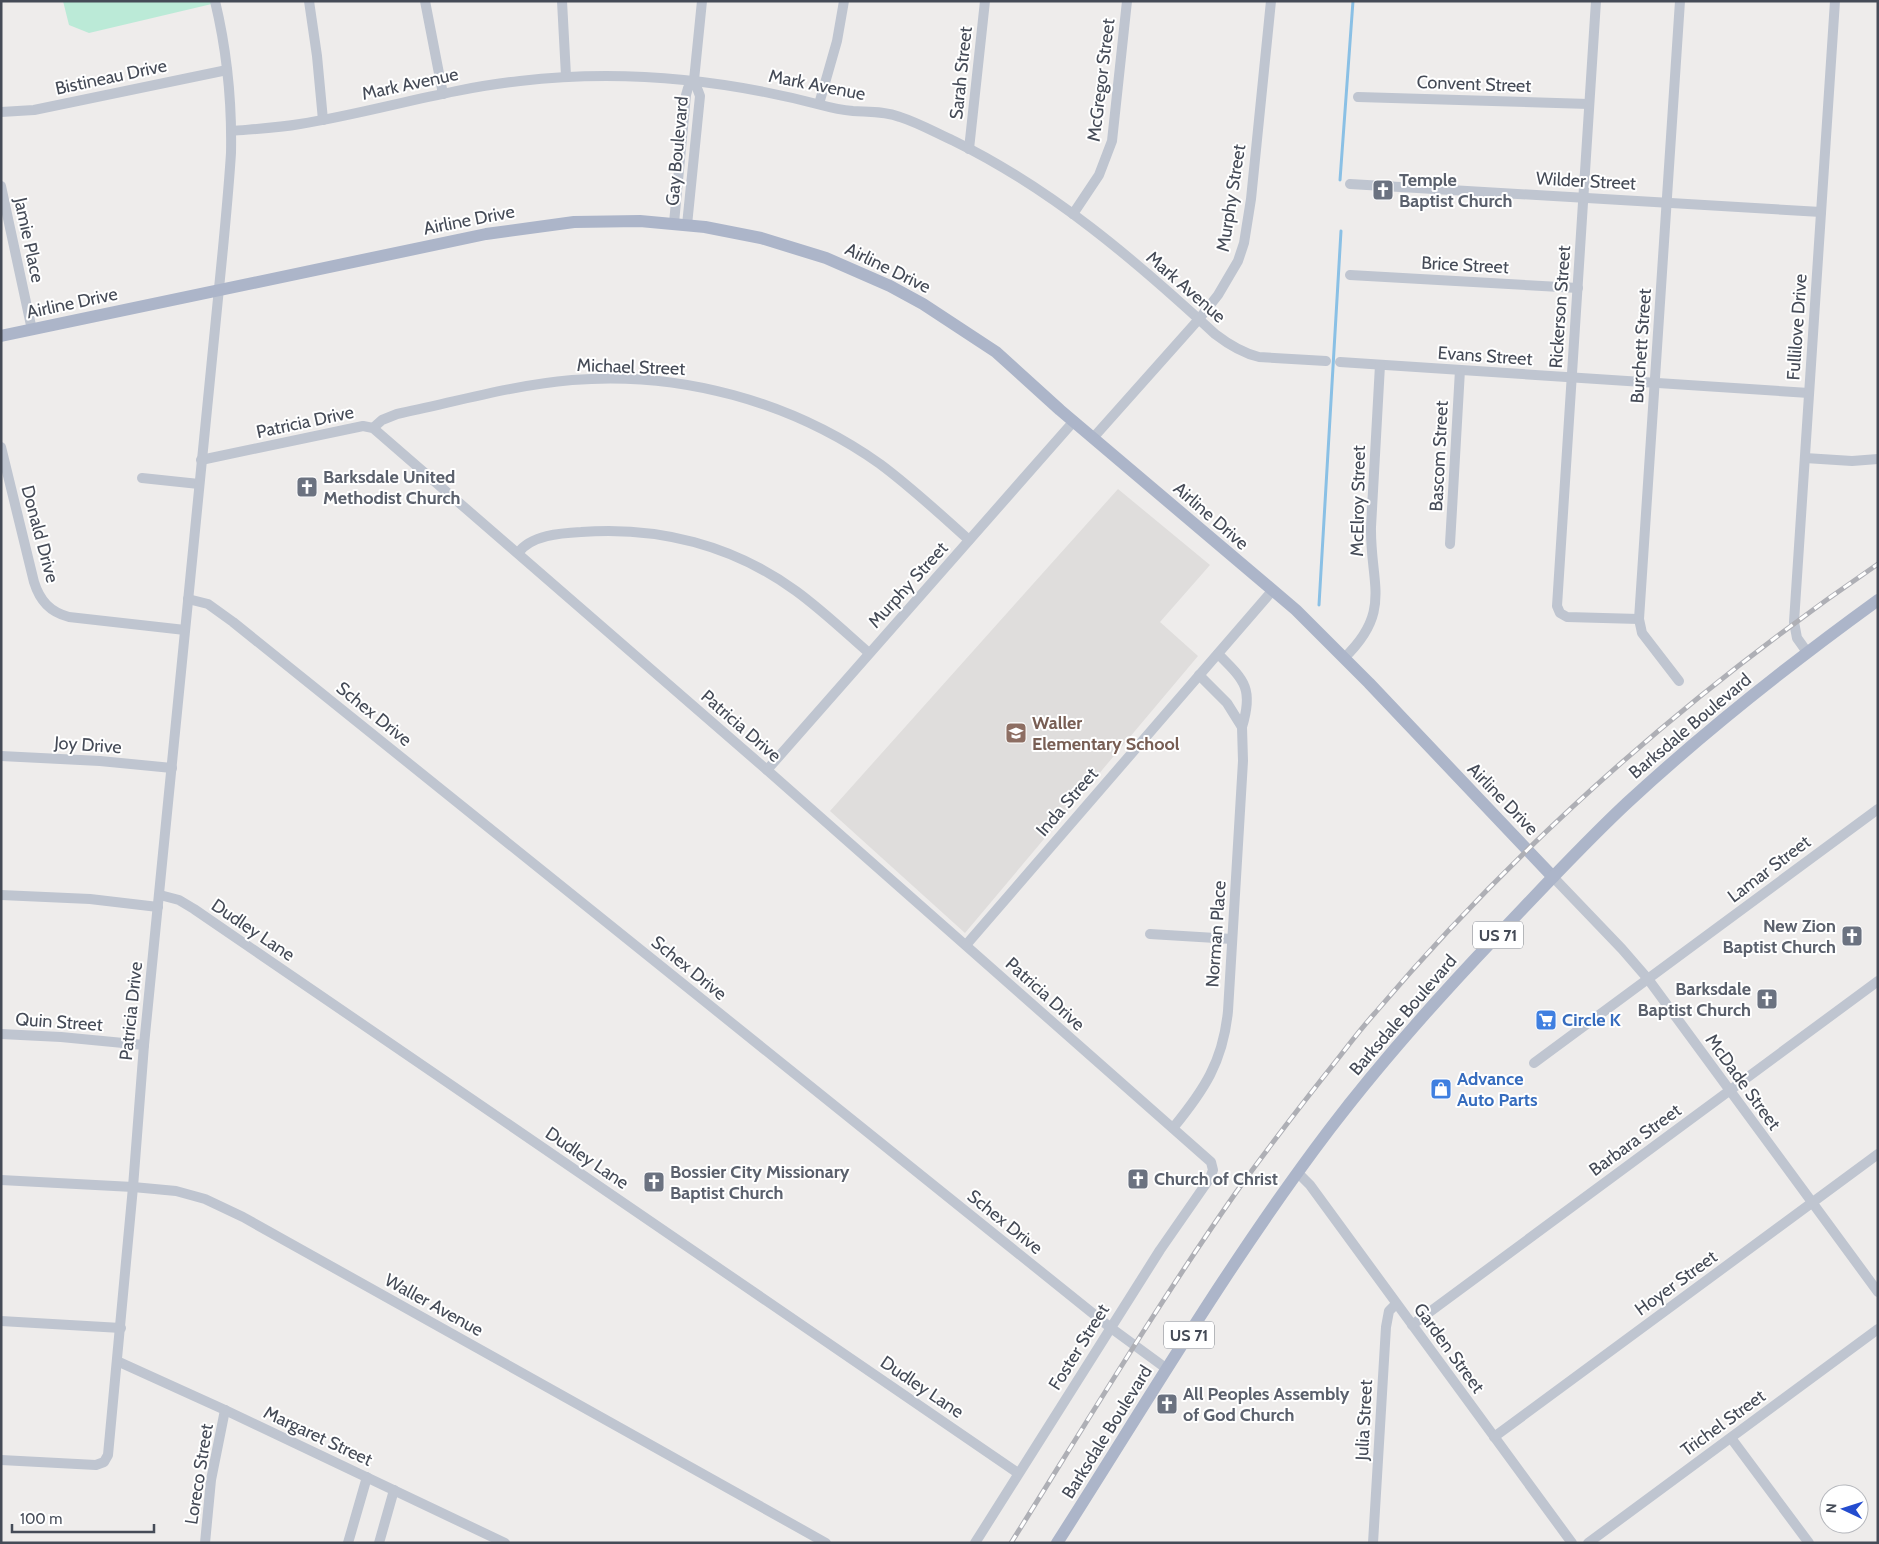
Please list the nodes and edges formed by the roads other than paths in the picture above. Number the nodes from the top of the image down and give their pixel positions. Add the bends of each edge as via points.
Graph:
1 (215, 1) edge
2 (309, 1) edge
3 (425, 1) edge
4 (562, 1) edge
5 (702, 1) edge
6 (844, 1) edge
7 (985, 1) edge
8 (1127, 1) edge
9 (1271, 1) edge
10 (1596, 1) edge
11 (1680, 1) edge
12 (1835, 1) edge
13 (227, 70) junction
14 (566, 76) junction
15 (694, 80) junction
16 (443, 94) junction
17 (1358, 97) dead end
18 (819, 104) junction
19 (1589, 104) junction
20 (1, 112) edge
21 (323, 120) junction
22 (231, 131) junction
23 (969, 149) junction
24 (1350, 184) dead end
25 (1, 186) edge
26 (1584, 197) junction
27 (1667, 202) junction
28 (1821, 212) junction
29 (1073, 214) junction
30 (674, 223) junction
31 (688, 225) junction
32 (1350, 275) dead end
33 (1578, 288) junction
34 (219, 290) junction
35 (1199, 319) junction
36 (32, 330) junction
37 (1, 336) edge
38 (1326, 361) dead end
39 (1340, 362) dead end
40 (1380, 365) junction
41 (1460, 370) junction
42 (1571, 378) junction
43 (1654, 383) junction
44 (1809, 393) junction
45 (1074, 422) junction
46 (373, 428) junction
47 (1093, 438) junction
48 (1, 447) edge
49 (1805, 458) junction
50 (1878, 459) edge
51 (201, 460) junction
52 (142, 478) dead end
53 (199, 484) junction
54 (969, 540) junction
55 (1450, 544) dead end
56 (518, 553) junction
57 (1272, 591) junction
58 (188, 599) junction
59 (1878, 600) edge
60 (1639, 619) junction
61 (185, 630) junction
62 (1807, 652) junction
63 (869, 653) junction
64 (1218, 654) junction
65 (1344, 658) junction
66 (1199, 675) junction
67 (1679, 681) dead end
68 (1242, 727) junction
69 (1, 756) edge
70 (172, 768) junction
71 (767, 770) junction
72 (1878, 808) edge
73 (1553, 877) junction
74 (1, 895) edge
75 (160, 895) junction
76 (158, 907) junction
77 (1150, 934) dead end
78 (1232, 939) junction
79 (966, 945) junction
80 (1648, 979) junction
81 (1878, 981) edge
82 (1, 1034) edge
83 (144, 1045) junction
84 (1534, 1062) dead end
85 (1729, 1090) junction
86 (1172, 1128) junction
87 (1878, 1154) edge
88 (1213, 1170) joint
89 (1298, 1172) junction
90 (1, 1180) edge
91 (134, 1187) junction
92 (1812, 1203) junction
93 (1878, 1292) edge
94 (1396, 1304) junction
95 (1, 1322) edge
96 (1412, 1325) junction
97 (121, 1328) junction
98 (1111, 1328) junction
99 (1878, 1329) edge
100 (117, 1360) junction
101 (1167, 1369) junction
102 (225, 1410) junction
103 (1494, 1437) junction
104 (1730, 1438) junction
105 (1, 1460) edge
106 (1018, 1473) junction
107 (367, 1477) junction
108 (394, 1490) junction
109 (205, 1543) edge
110 (348, 1543) edge
111 (379, 1543) edge
112 (505, 1543) edge
113 (826, 1543) edge
114 (975, 1543) edge
115 (1057, 1543) edge
116 (1373, 1543) edge
117 (1572, 1543) edge
118 (1588, 1543) edge
119 (1809, 1543) edge

1 - 13 street, Patricia Drive
2 - 21 street
3 - 16 street
4 - 14 street
5 - 15 street, Gay Boulevard
6 - 18 street via 837,41
7 - 23 street, Sarah Street
8 - 29 street, McGregor Street via 1112,141 1099,175
9 - 35 street, Murphy Street via 1244,243 1230,277
10 - 19 street, Rickerson Street
11 - 27 street, Burchett Street
12 - 28 street, Fullilove Drive
13 - 20 street, Bistineau Drive via 34,110
13 - 22 street, Patricia Drive
14 - 15 street, Mark Avenue via 624,75
14 - 16 street, Mark Avenue via 483,85
15 - 18 street, Mark Avenue via 772,92
15 - 30 street, Gay Boulevard via 686,95
15 - 31 street, Gay Boulevard via 700,96
16 - 21 street, Mark Avenue
17 - 19 street, Convent Street
18 - 23 street, Mark Avenue via 843,110 895,115
19 - 26 street, Rickerson Street
21 - 22 street, Mark Avenue
22 - 34 street, Patricia Drive
23 - 29 street, Mark Avenue via 1019,176
24 - 26 street, Wilder Street
25 - 36 street, Jamie Place
26 - 27 street, Wilder Street
26 - 33 street, Rickerson Street
27 - 28 street, Wilder Street
27 - 43 street, Burchett Street
28 - 44 street, Fullilove Drive
29 - 35 street, Mark Avenue
30 - 31 main road, Airline Drive
30 - 34 main road, Airline Drive via 598,221 513,229
31 - 45 main road, Airline Drive via 793,247 890,286 996,352
32 - 33 street, Brice Street
33 - 42 street, Rickerson Street
34 - 36 main road, Airline Drive
34 - 51 street, Patricia Drive
35 - 38 street, Mark Avenue via 1223,340 1250,354
35 - 47 street, Murphy Street
36 - 37 main road, Airline Drive
39 - 40 street, Evans Street
40 - 41 street, Evans Street
40 - 65 street, McElroy Street via 1370,527 1377,594 1368,627
41 - 42 street, Evans Street
41 - 55 street, Bascom Street
42 - 43 street, Evans Street
42 - 60 street, Rickerson Street via 1557,600 1560,614 1567,617
43 - 44 street, Evans Street
43 - 60 street, Burchett Street
44 - 49 street, Fullilove Drive
45 - 47 main road, Airline Drive
45 - 54 street, Murphy Street
46 - 51 street, Patricia Drive via 363,426
46 - 54 street, Michael Street via 397,414 552,383 616,379 693,386 757,402 840,438 898,477
46 - 56 street, Patricia Drive
47 - 57 main road, Airline Drive
48 - 61 street, Donald Drive via 34,582 46,606 69,617
49 - 50 street
49 - 62 street, Fullilove Drive via 1794,622 1797,638
51 - 53 street, Patricia Drive
52 - 53 street
53 - 58 street, Patricia Drive
54 - 63 street, Murphy Street
56 - 63 street via 530,542 549,536 610,530 652,533 696,542 738,557 783,582
56 - 71 street, Patricia Drive
57 - 64 street, Inda Street
57 - 65 main road, Airline Drive
58 - 61 street, Patricia Drive
58 - 98 street, Schex Drive via 208,604 232,622
59 - 62 main road, Barksdale Boulevard / US 71
60 - 67 street, Burchett Street via 1642,632
61 - 70 street, Patricia Drive
62 - 73 main road, Barksdale Boulevard / US 71 via 1670,764
63 - 71 street, Murphy Street
64 - 66 street, Inda Street
64 - 68 street, Norman Place via 1237,673 1246,689 1247,707
65 - 73 main road, Airline Drive
66 - 68 street, Norman Place via 1227,703
66 - 79 street, Inda Street
68 - 78 street, Norman Place via 1244,756
69 - 70 street, Joy Drive
70 - 75 street, Patricia Drive
71 - 79 street, Patricia Drive
72 - 80 street, Lamar Street
73 - 80 street, McDade Street
73 - 89 main road, Barksdale Boulevard / US 71 via 1414,1026
74 - 76 street
75 - 76 street, Patricia Drive
75 - 106 street, Dudley Lane via 179,900 194,909
76 - 83 street, Patricia Drive
77 - 78 street
78 - 86 street, Norman Place via 1227,1025 1219,1058 1197,1099
79 - 86 street, Patricia Drive
80 - 84 street, Lamar Street
80 - 85 street, McDade Street
81 - 85 street, Barbara Street
82 - 83 street, Quin Street
83 - 91 street, Patricia Drive
85 - 92 street, McDade Street
85 - 96 street, Barbara Street
86 - 88 street, Patricia Drive via 1209,1160
87 - 92 street, Hoyer Street
88 - 98 street, Foster Street
89 - 94 street, Garden Street
89 - 101 main road, Barksdale Boulevard / US 71
90 - 91 street, Waller Avenue
91 - 97 street, Patricia Drive
91 - 113 street, Waller Avenue via 190,1194 224,1207
92 - 93 street, McDade Street
92 - 103 street, Hoyer Street
94 - 96 street, Garden Street
94 - 116 street, Julia Street via 1389,1311 1386,1327
95 - 97 street
96 - 103 street, Garden Street
97 - 100 street, Patricia Drive
98 - 101 street, Schex Drive
98 - 106 street, Foster Street
99 - 104 street, Trichel Street
100 - 102 street, Margaret Street
100 - 105 street, Patricia Drive via 108,1455 104,1462 96,1465
101 - 115 main road, Barksdale Boulevard / US 71
102 - 107 street, Margaret Street
102 - 109 street, Loreco Street via 214,1464
103 - 117 street, Garden Street
104 - 118 street, Trichel Street
104 - 119 street
106 - 114 street, Foster Street
107 - 108 street, Margaret Street
107 - 110 street
108 - 111 street
108 - 112 street, Margaret Street

